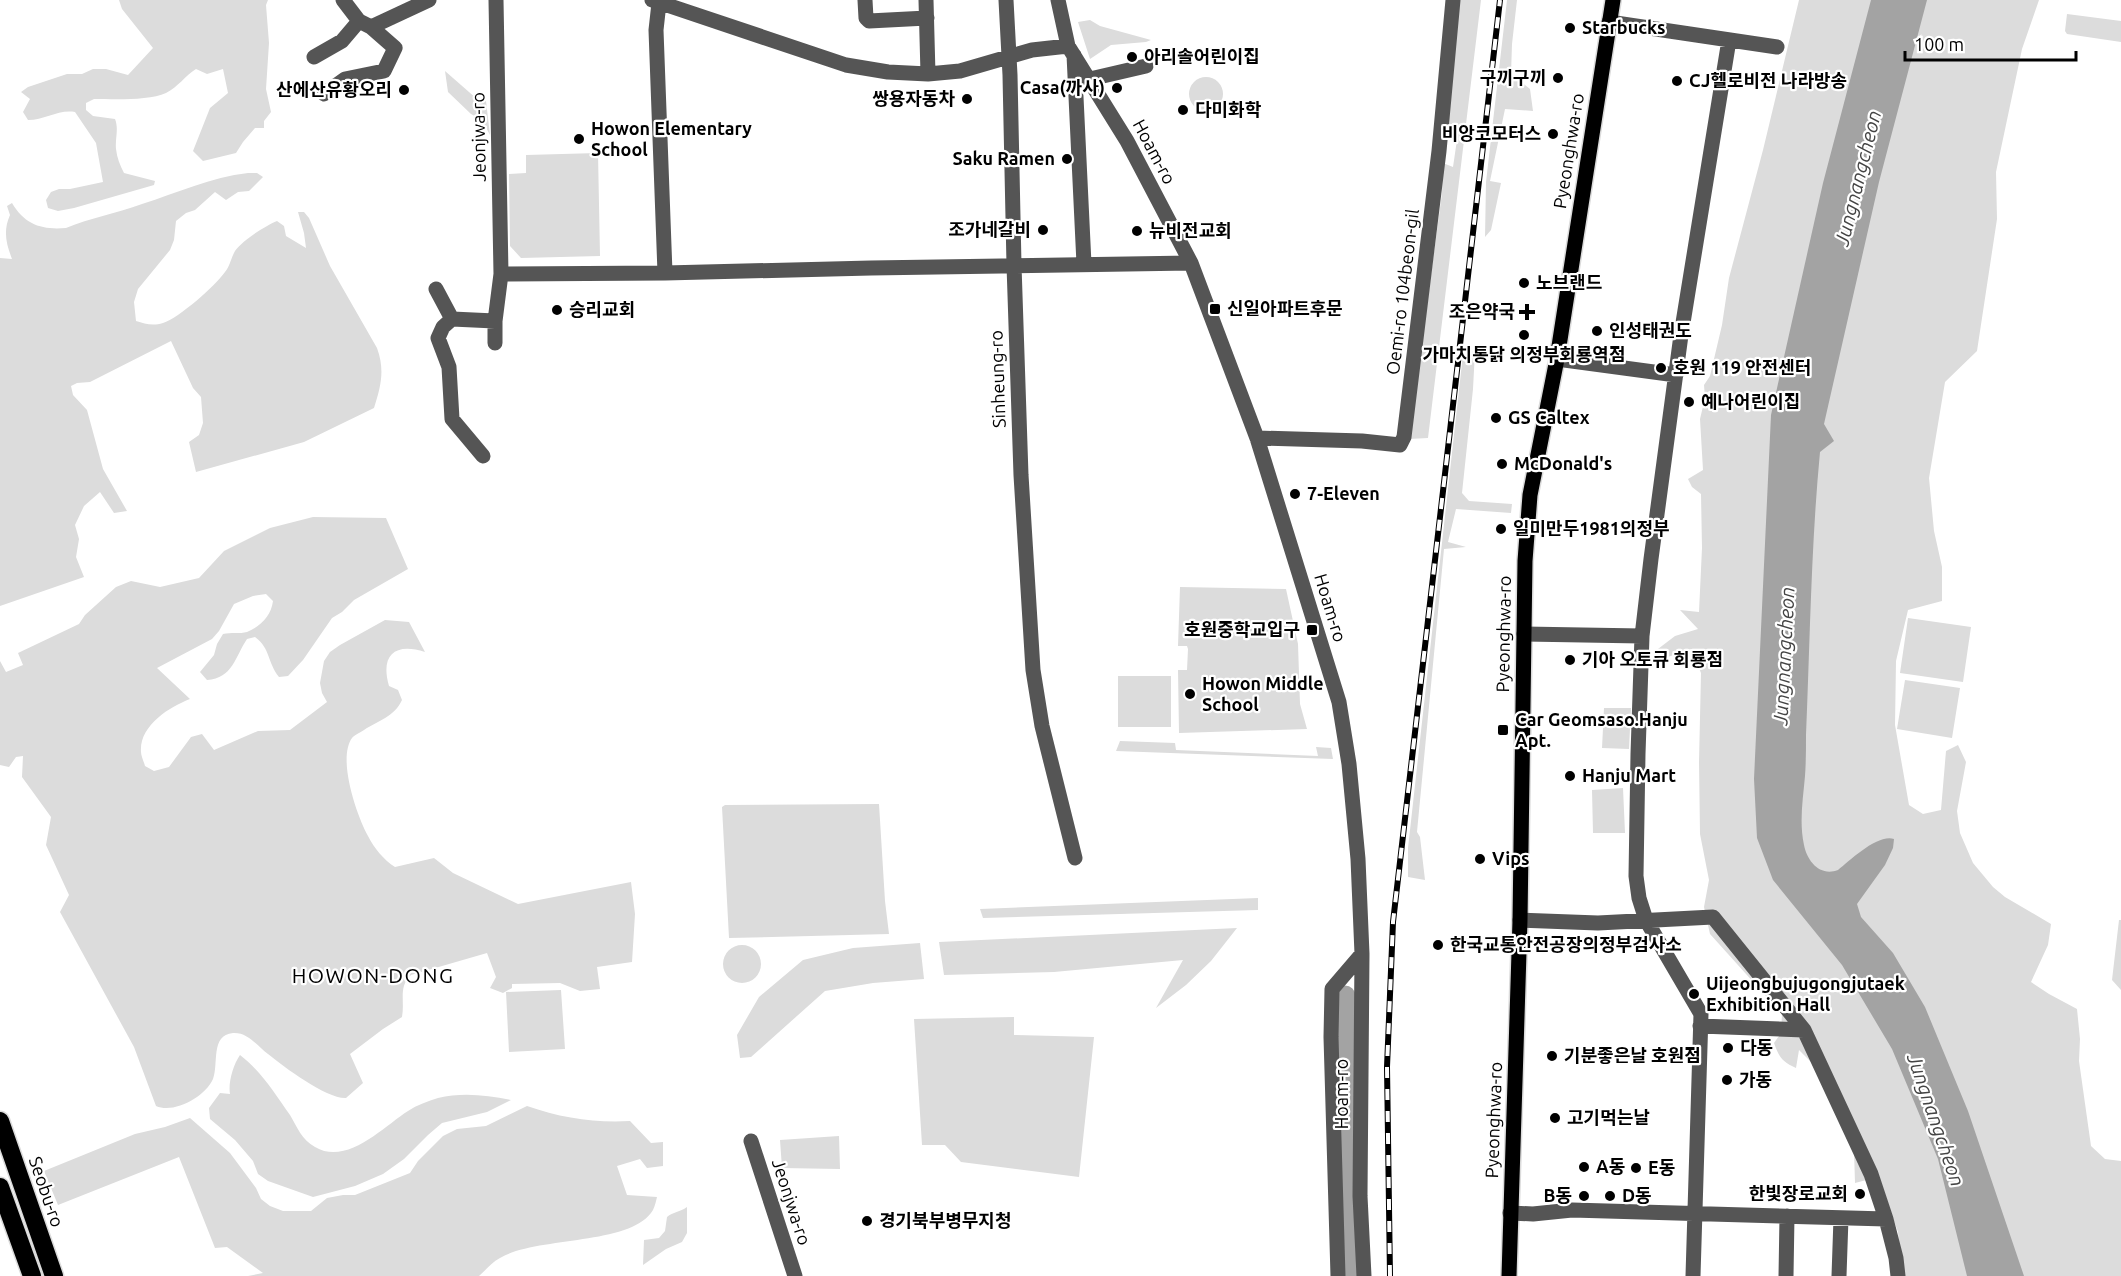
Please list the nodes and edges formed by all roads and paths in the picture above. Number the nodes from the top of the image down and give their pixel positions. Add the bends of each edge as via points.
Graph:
1 (343, 0) edge
2 (429, 0) edge
3 (496, 0) edge
4 (865, 0) edge
5 (926, 0) edge
6 (1006, 0) edge
7 (1058, 0) edge
8 (1454, 0) edge
9 (1613, 0) edge
10 (656, 1) edge
11 (927, 18) junction
12 (1609, 22) junction
13 (365, 24) junction
14 (1728, 40) junction
15 (1777, 47) dead end
16 (1071, 49) junction
17 (1008, 56) junction
18 (314, 57) dead end
19 (1146, 66) dead end
20 (928, 74) junction
21 (1090, 79) junction
22 (324, 94) dead end
23 (1191, 263) junction
24 (1084, 264) junction
25 (1014, 265) junction
26 (665, 273) junction
27 (501, 274) junction
28 (436, 289) dead end
29 (452, 319) junction
30 (495, 321) junction
31 (495, 343) dead end
32 (1557, 359) junction
33 (1676, 375) junction
34 (1257, 438) junction
35 (483, 456) dead end
36 (1524, 634) junction
37 (1642, 636) junction
38 (1075, 858) dead end
39 (1520, 920) junction
40 (1647, 920) junction
41 (1362, 954) junction
42 (1700, 1026) junction
43 (1804, 1030) junction
44 (0, 1121) edge
45 (751, 1141) dead end
46 (0, 1187) edge
47 (1335, 1196) junction
48 (1360, 1196) junction
49 (1510, 1213) junction
50 (1694, 1214) junction
51 (1787, 1216) junction
52 (1840, 1218) junction
53 (1886, 1220) junction
54 (32, 1276) edge
55 (54, 1276) edge
56 (795, 1276) edge
57 (1338, 1276) edge
58 (1364, 1276) edge
59 (1509, 1276) edge
60 (1692, 1276) edge
61 (1786, 1276) edge
62 (1839, 1276) edge
63 (1898, 1276) edge

1 - 13 street
2 - 13 street
3 - 27 street, Jeonjwa-ro
4 - 11 street via 869,21
5 - 11 street
6 - 17 street, Sinheung-ro
7 - 16 street, Hoam-ro
8 - 34 street, Oemi-ro 104beon-gil via 1404,437 1400,445
9 - 12 main road, Pyeonghwa-ro
10 - 20 street via 846,65
10 - 26 street
11 - 20 street
12 - 14 street
12 - 32 main road, Pyeonghwa-ro
13 - 18 street
13 - 22 street via 395,48 384,71 345,80
14 - 15 street
14 - 33 street
16 - 17 street via 1032,50
16 - 21 street, Hoam-ro
16 - 24 street
17 - 20 street via 960,71
17 - 25 street, Sinheung-ro
19 - 21 street
21 - 23 street, Hoam-ro
23 - 24 street
23 - 34 street, Hoam-ro
24 - 25 street
25 - 26 street
25 - 38 street, Sinheung-ro via 1033,670 1042,726
26 - 27 street
27 - 30 street, Jeonjwa-ro
28 - 29 street
29 - 30 street
29 - 35 street via 438,338 449,367 452,419
30 - 31 street, Jeonjwa-ro
32 - 33 street
32 - 36 main road, Pyeonghwa-ro via 1530,495 1524,561
33 - 37 street
34 - 41 street, Hoam-ro via 1339,702 1358,859
36 - 37 street
36 - 39 main road, Pyeonghwa-ro
37 - 40 street via 1636,876
39 - 40 street
39 - 49 main road, Pyeonghwa-ro
40 - 42 street via 1701,1014
40 - 43 street via 1713,917
41 - 47 street via 1332,989
41 - 48 street, Hoam-ro
42 - 43 street
42 - 50 street
43 - 53 street via 1871,1173
44 - 55 highway, Seobu-ro
45 - 56 street, Jeonjwa-ro
46 - 54 highway
47 - 48 street
47 - 57 street
48 - 58 street, Hoam-ro
49 - 50 street via 1572,1210
49 - 59 main road, Pyeonghwa-ro
50 - 51 street
50 - 60 street
51 - 52 street
51 - 61 street
52 - 53 street
52 - 62 street
53 - 63 street

